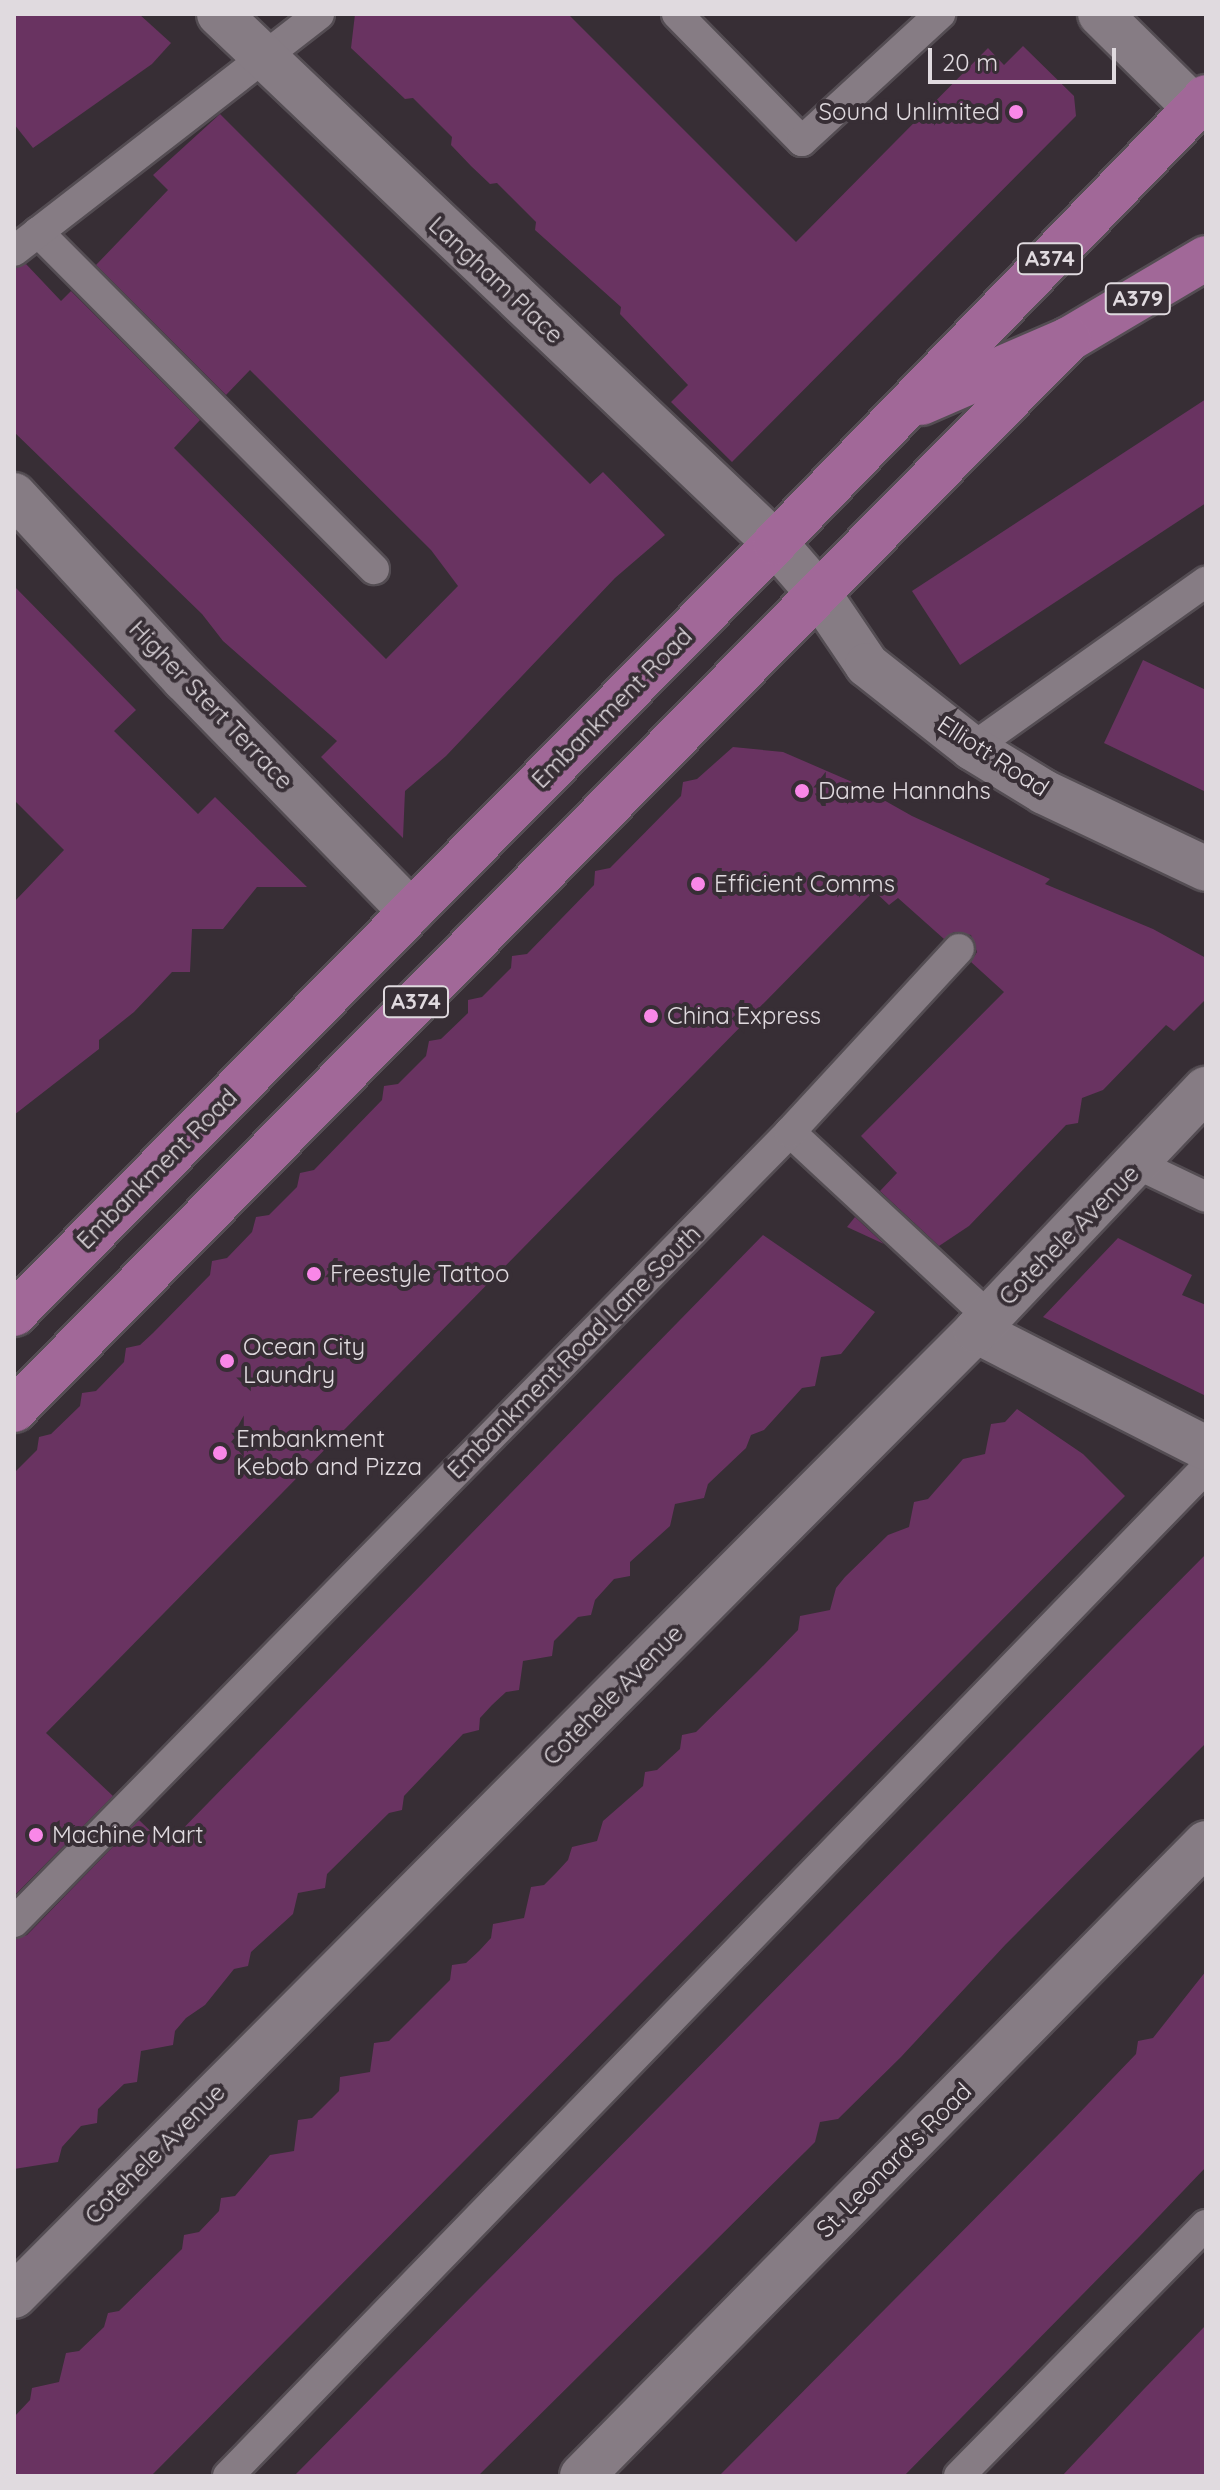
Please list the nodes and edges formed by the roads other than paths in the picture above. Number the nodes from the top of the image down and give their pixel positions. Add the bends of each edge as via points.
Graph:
1 (219, 14) edge
2 (319, 14) edge
3 (677, 14) edge
4 (940, 14) edge
5 (1100, 14) edge
6 (259, 57) junction
7 (1201, 102) edge
8 (38, 232) junction
9 (14, 251) edge
10 (1206, 258) edge
11 (1069, 339) junction
12 (904, 410) junction
13 (22, 522) edge
14 (775, 543) junction
15 (374, 569) dead end
16 (1206, 582) edge
17 (819, 594) junction
18 (972, 748) junction
19 (1206, 869) edge
20 (411, 912) junction
21 (959, 949) dead end
22 (1206, 1089) edge
23 (790, 1132) junction
24 (1139, 1165) junction
25 (1206, 1197) edge
26 (14, 1314) edge
27 (982, 1324) junction
28 (14, 1410) edge
29 (1206, 1448) edge
30 (1206, 1468) edge
31 (1206, 1843) edge
32 (14, 1922) edge
33 (1206, 2225) edge
34 (14, 2296) edge
35 (228, 2476) edge
36 (582, 2476) edge
37 (959, 2476) edge

1 - 6 street, Langham Place
2 - 6 lane
3 - 4 lane via 802,141
5 - 7 street
6 - 8 lane
6 - 14 street, Langham Place
7 - 12 main road, Embankment Road / A374
8 - 9 lane
8 - 15 lane
10 - 11 main road, A379
11 - 12 main road, A374
11 - 17 main road, A374
12 - 14 main road, Embankment Road / A374
13 - 20 street, Higher Stert Terrace
14 - 17 street, Langham Place
14 - 20 main road, Embankment Road / A374
16 - 18 lane
17 - 18 street, Elliott Road via 867,665
17 - 28 main road, A374
18 - 19 street, Elliott Road via 1044,792
20 - 26 main road, Embankment Road / A374
21 - 23 lane, Embankment Road Lane South
22 - 24 street, Cotehele Avenue
23 - 27 lane
23 - 32 lane, Embankment Road Lane South
24 - 25 lane
24 - 27 street, Cotehele Avenue
27 - 29 street
27 - 34 street, Cotehele Avenue
30 - 35 lane
31 - 36 street, St. Leonard's Road
33 - 37 lane

